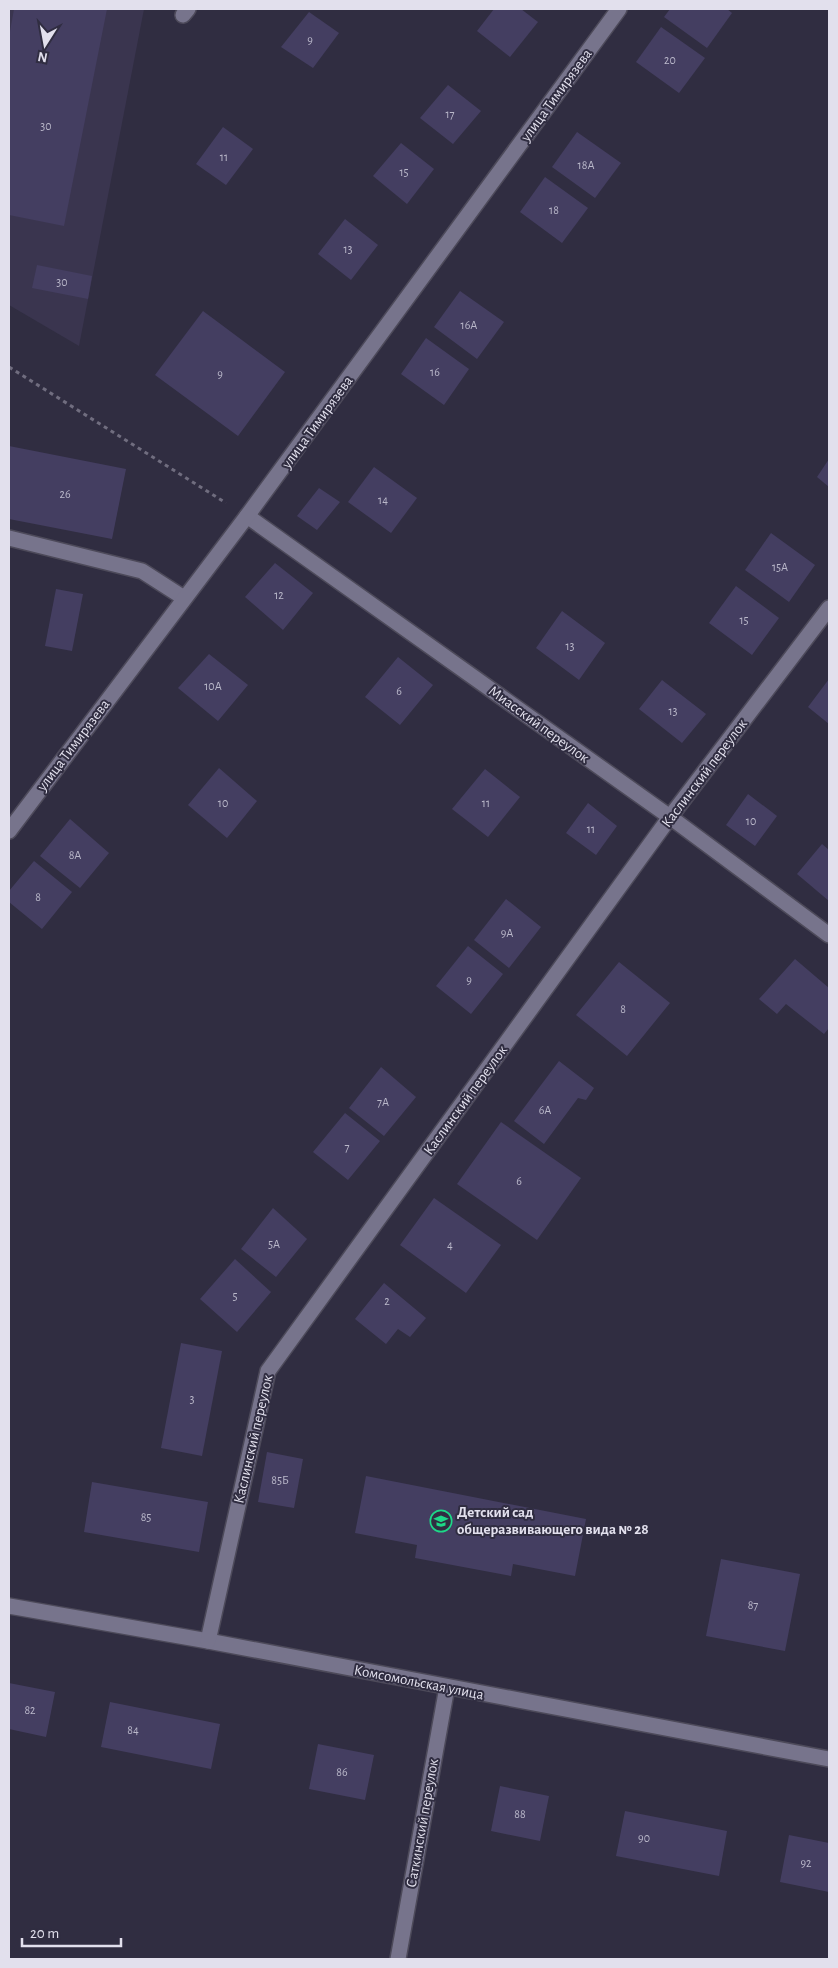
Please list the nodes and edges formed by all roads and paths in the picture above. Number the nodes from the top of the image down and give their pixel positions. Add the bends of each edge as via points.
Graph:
1 (619, 9) edge
2 (9, 367) edge
3 (247, 516) junction
4 (9, 538) edge
5 (184, 598) junction
6 (829, 608) edge
7 (670, 818) junction
8 (9, 830) edge
9 (829, 935) edge
10 (9, 1606) edge
11 (208, 1641) junction
12 (447, 1687) junction
13 (829, 1759) edge
14 (398, 1959) edge

1 - 3 street, улица Тимирязева
2 - 3 path
3 - 5 street, улица Тимирязева
3 - 7 street, Миасский переулок
4 - 5 street via 142,571
5 - 8 street, улица Тимирязева
6 - 7 street, Каслинский переулок
7 - 9 street, Миасский переулок
7 - 11 street, Каслинский переулок via 268,1371
10 - 11 street, Комсомольская улица
11 - 12 street, Комсомольская улица
12 - 13 street, Комсомольская улица
12 - 14 street, Саткинский переулок

